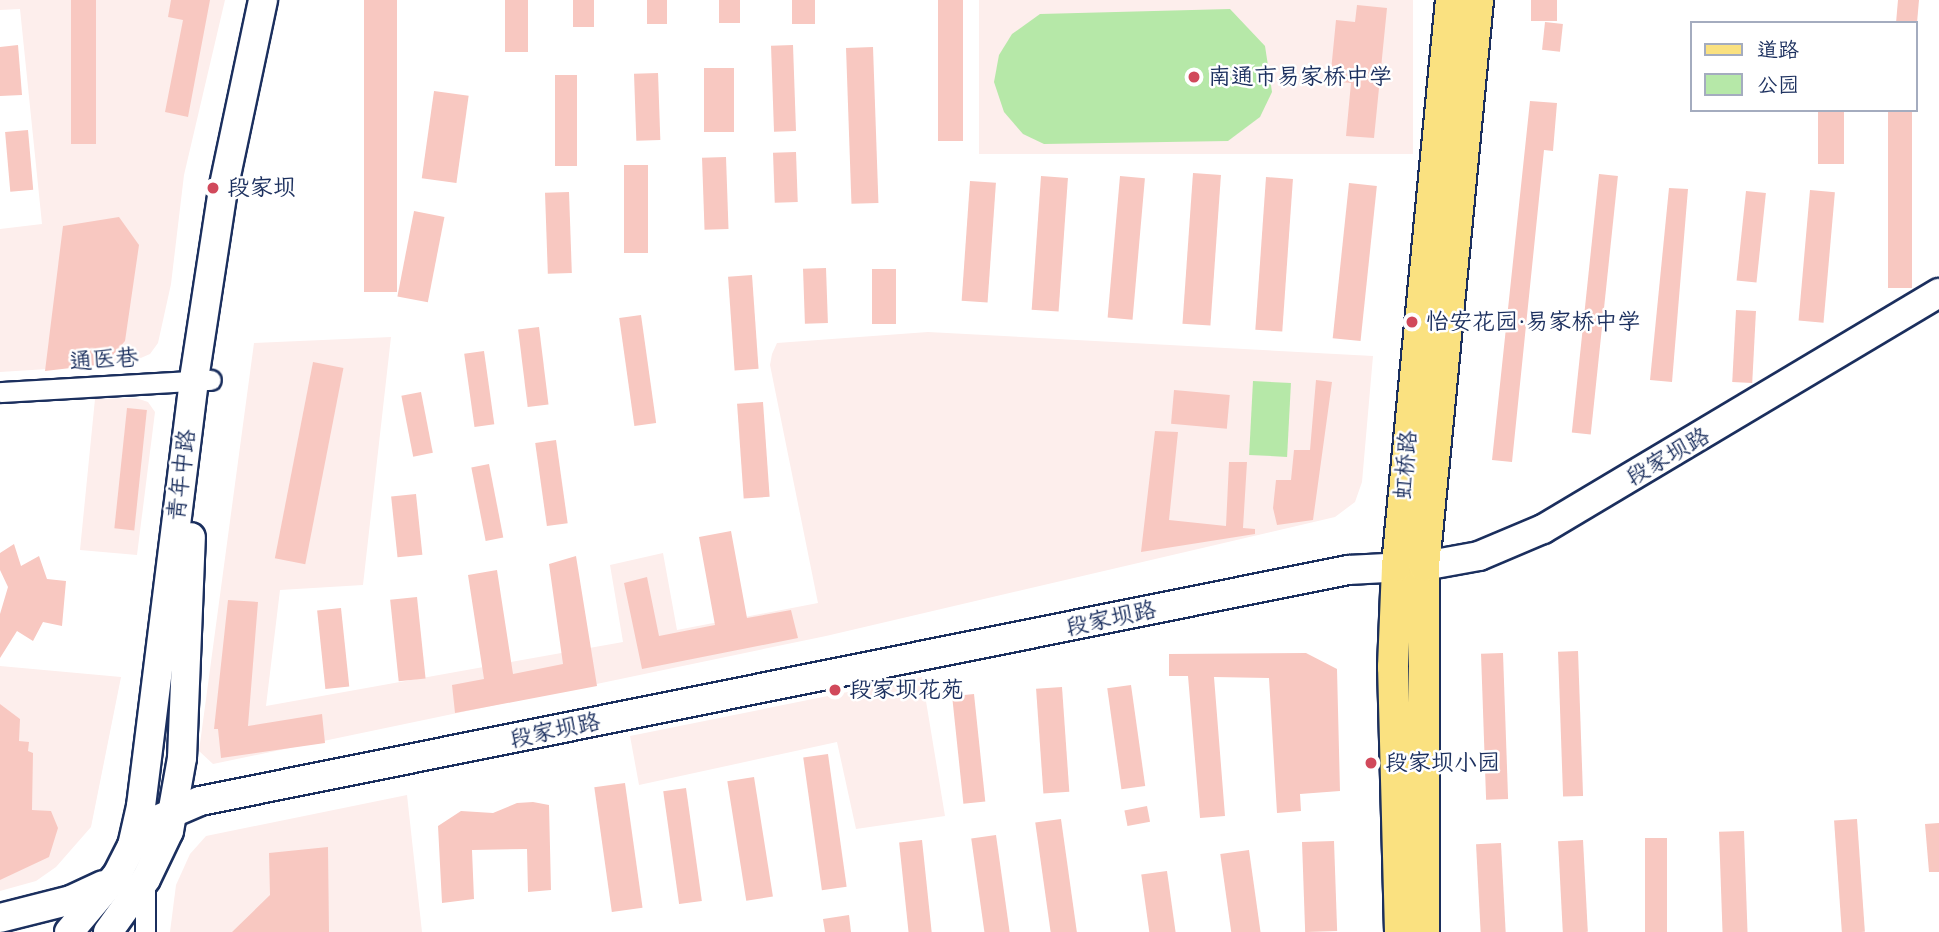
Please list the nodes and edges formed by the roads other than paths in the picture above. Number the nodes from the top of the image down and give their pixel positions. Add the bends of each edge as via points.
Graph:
1 (263, 0) edge
2 (280, 0) edge
3 (1451, 0) edge
4 (1478, 0) edge
5 (1939, 293) edge
6 (203, 380) junction
7 (0, 392) edge
8 (1411, 566) junction
9 (224, 797) junction
10 (132, 846) junction
11 (163, 847) junction
12 (117, 875) junction
13 (146, 879) junction
14 (0, 918) edge
15 (66, 930) edge
16 (108, 932) edge
17 (145, 932) edge
18 (1400, 932) edge
19 (1424, 932) edge

1 - 6 main road, 青年中路 via 223,190
2 - 6 main road, 青年中路
3 - 8 main road, 虹桥路
4 - 8 main road, 虹桥路
5 - 8 main road, 段家坝路 via 1543,529 1479,556
6 - 7 street, 通医巷
6 - 10 main road, 青年中路
6 - 11 main road, 青年中路 via 182,758
8 - 9 main road, 段家坝路 via 1334,573
8 - 18 main road, 虹桥路 via 1393,667
8 - 19 main road, 虹桥路
9 - 10 main road, 段家坝路 via 180,807 154,821
9 - 11 main road, 段家坝路 via 198,813
10 - 12 main road, 青年中路
10 - 13 street
11 - 13 main road, 青年中路
12 - 14 main road via 71,900
12 - 15 main road, 青年中路
13 - 15 main road via 119,905
13 - 16 main road, 青年中路
13 - 17 street

